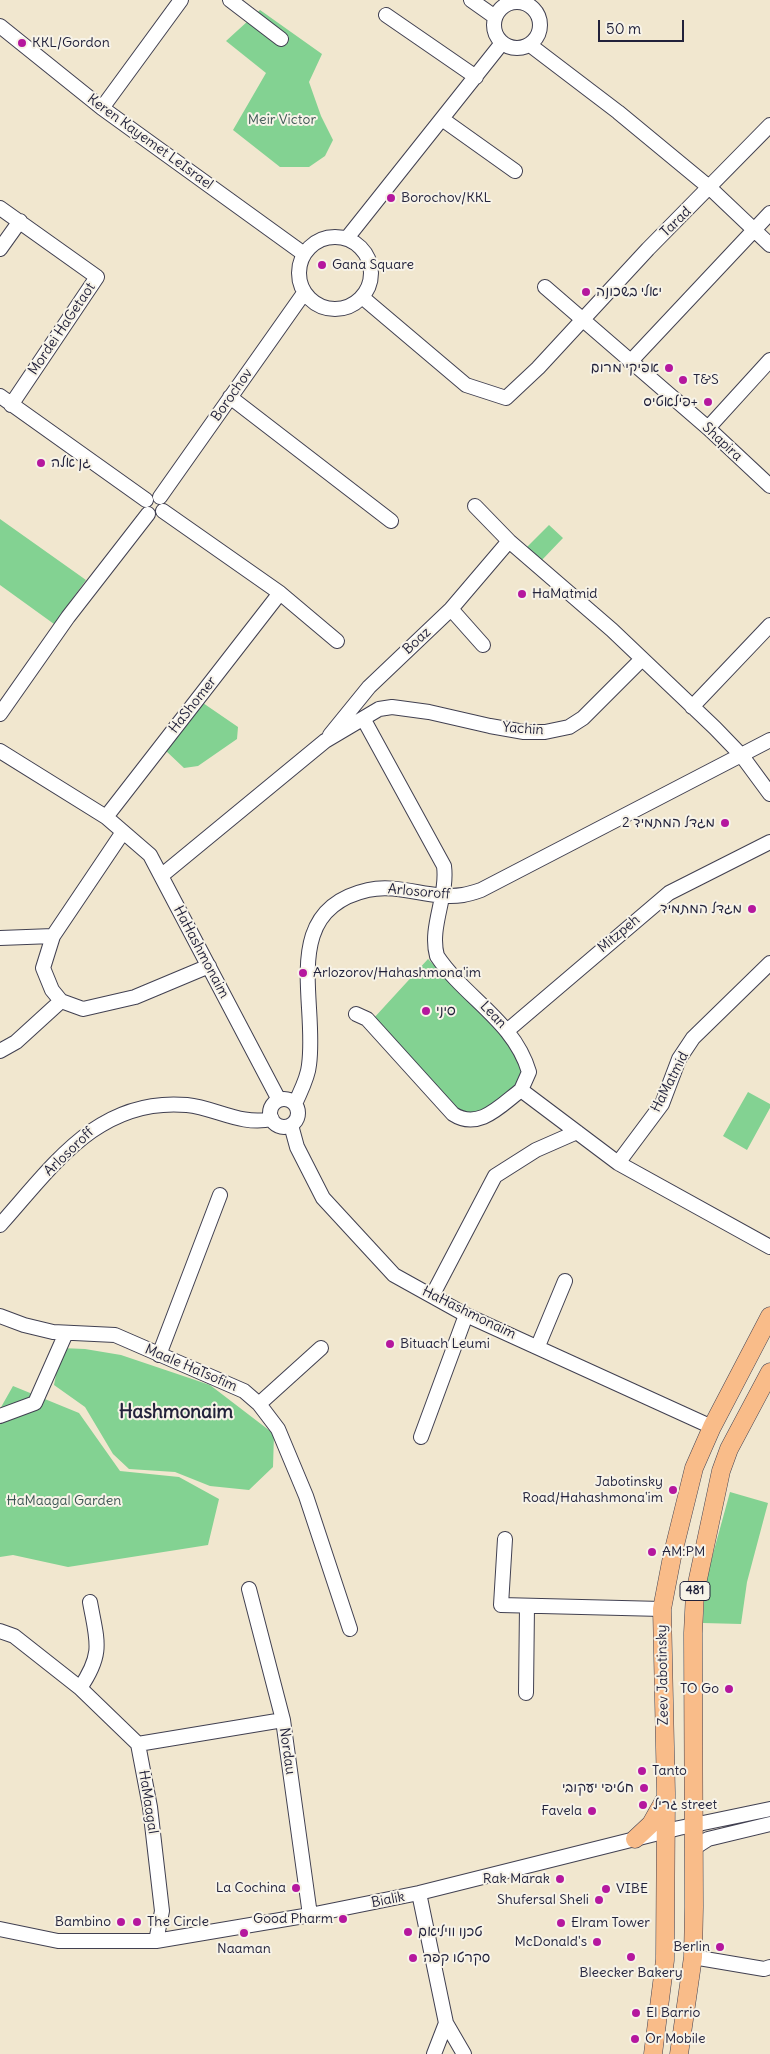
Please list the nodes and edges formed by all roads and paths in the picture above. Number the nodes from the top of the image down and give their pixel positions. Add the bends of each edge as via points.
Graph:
1 (181, 0) edge
2 (230, 0) edge
3 (471, 0) edge
4 (525, 1) edge
5 (386, 15) dead end
6 (495, 17) junction
7 (0, 26) edge
8 (281, 40) dead end
9 (502, 43) junction
10 (530, 45) junction
11 (476, 77) junction
12 (102, 108) junction
13 (442, 119) junction
14 (770, 125) edge
15 (515, 171) dead end
16 (710, 188) junction
17 (0, 208) edge
18 (770, 213) edge
19 (20, 221) junction
20 (754, 230) junction
21 (347, 238) junction
22 (770, 245) edge
23 (0, 250) edge
24 (304, 254) junction
25 (544, 287) dead end
26 (304, 293) junction
27 (362, 297) junction
28 (582, 320) junction
29 (770, 360) edge
30 (630, 362) junction
31 (230, 397) junction
32 (6, 400) edge
33 (708, 428) junction
34 (770, 486) edge
35 (160, 497) junction
36 (146, 500) junction
37 (476, 506) dead end
38 (163, 511) junction
39 (148, 514) junction
40 (391, 521) dead end
41 (509, 541) junction
42 (280, 593) junction
43 (451, 609) junction
44 (770, 625) edge
45 (338, 641) dead end
46 (483, 645) dead end
47 (642, 659) junction
48 (369, 687) junction
49 (692, 707) junction
50 (379, 709) junction
51 (0, 714) edge
52 (364, 720) junction
53 (715, 728) junction
54 (770, 740) edge
55 (325, 741) junction
56 (0, 752) edge
57 (742, 756) junction
58 (720, 767) junction
59 (770, 794) edge
60 (106, 818) junction
61 (123, 832) junction
62 (770, 842) edge
63 (161, 876) junction
64 (444, 894) junction
65 (53, 936) junction
66 (0, 938) edge
67 (770, 963) edge
68 (209, 966) junction
69 (61, 1001) junction
70 (356, 1014) dead end
71 (508, 1030) junction
72 (0, 1051) edge
73 (521, 1090) junction
74 (279, 1100) junction
75 (295, 1104) junction
76 (272, 1119) junction
77 (291, 1125) junction
78 (577, 1132) junction
79 (618, 1163) junction
80 (220, 1195) dead end
81 (0, 1224) edge
82 (770, 1247) edge
83 (564, 1281) dead end
84 (432, 1296) junction
85 (466, 1315) junction
86 (0, 1316) edge
87 (770, 1316) edge
88 (66, 1333) junction
89 (538, 1346) junction
90 (321, 1348) dead end
91 (159, 1355) junction
92 (770, 1372) edge
93 (259, 1404) junction
94 (0, 1416) edge
95 (712, 1427) junction
96 (421, 1437) dead end
97 (506, 1539) dead end
98 (249, 1589) dead end
99 (90, 1602) dead end
100 (527, 1606) junction
101 (662, 1609) junction
102 (350, 1629) dead end
103 (0, 1630) edge
104 (80, 1688) junction
105 (526, 1693) dead end
106 (283, 1720) junction
107 (138, 1744) junction
108 (666, 1793) junction
109 (770, 1809) edge
110 (694, 1824) junction
111 (770, 1824) edge
112 (665, 1831) junction
113 (634, 1839) junction
114 (694, 1848) junction
115 (419, 1893) junction
116 (310, 1915) junction
117 (0, 1929) edge
118 (156, 1941) junction
119 (693, 1957) junction
120 (770, 1967) edge
121 (446, 2022) junction
122 (434, 2054) edge
123 (464, 2054) edge
124 (653, 2054) edge
125 (679, 2054) edge

1 - 12 street
2 - 8 street
3 - 6 street
4 - 6 street via 506,4
4 - 10 street via 540,20 541,28
5 - 11 street
6 - 9 street via 495,33
7 - 12 street, Keren Kayemet LeIsrael
9 - 10 street via 517,49
9 - 11 street
10 - 16 street
11 - 13 street
12 - 24 street, Keren Kayemet LeIsrael
13 - 15 street
13 - 21 street
14 - 16 street, Tarad
16 - 20 street
16 - 28 street, Tarad
17 - 19 street, Mordei HaGetaot
18 - 20 street
19 - 23 street
19 - 32 street, Mordei HaGetaot via 97,277
20 - 22 street
20 - 30 street
21 - 24 street via 323,238
21 - 27 street via 366,253 370,264 371,275
24 - 26 street via 299,273
25 - 28 street, Shapira
26 - 27 street via 312,301 332,309 348,306
26 - 31 street, Borochov
27 - 28 street via 466,385 506,398
28 - 30 street, Shapira
29 - 33 street
30 - 33 street, Shapira
31 - 35 street, Borochov
31 - 40 street
32 - 36 street
33 - 34 street, Shapira
35 - 36 street via 151,496
35 - 38 street
36 - 39 street via 144,506
37 - 41 street
38 - 39 street via 157,515
38 - 42 street
39 - 51 street via 68,617
41 - 43 street, Boaz
41 - 47 street
42 - 45 street
42 - 60 street, HaShomer
43 - 46 street
43 - 48 street, Boaz
44 - 49 street
47 - 49 street
47 - 50 street, Yachin via 583,718 569,727 545,732 524,732 401,708
48 - 50 street
48 - 55 street, Boaz
49 - 53 street
50 - 52 street
52 - 55 street, Boaz
52 - 64 street, Lean via 439,854 445,877
53 - 57 street
53 - 58 street via 723,749
54 - 57 street, Arlosoroff
55 - 63 street, Boaz
56 - 60 street, HaHashmonaim
57 - 58 street, Arlosoroff
57 - 59 street
58 - 64 street, Arlosoroff via 500,882 463,895
60 - 61 street, HaHashmonaim
61 - 63 street, HaHashmonaim via 150,855
61 - 65 street
62 - 71 street, Mitzpeh via 669,893
63 - 68 street, HaHashmonaim
64 - 71 street, Lean via 435,942 437,956
64 - 75 street, Arlosoroff via 398,889 368,890 334,905 322,918 310,946 306,968 310,1015 309,1066
65 - 66 street
65 - 69 street via 43,968 52,990
67 - 79 street, HaMatmid via 693,1038 680,1059 662,1104
68 - 69 street via 135,997 83,1009
68 - 74 street, HaHashmonaim
69 - 72 street via 16,1042
70 - 73 street via 367,1019 461,1119 483,1119
71 - 73 street, Lean via 521,1050 529,1072
73 - 78 street
74 - 75 street via 288,1099
74 - 76 street via 272,1106
75 - 77 street via 298,1118
76 - 77 street via 282,1127
76 - 81 street, Arlosoroff via 254,1122 188,1105 166,1104 111,1118 73,1144
77 - 84 street, HaHashmonaim via 323,1198 394,1275
78 - 79 street
78 - 84 street via 536,1150 495,1176
79 - 82 street
80 - 91 street
83 - 89 street
84 - 85 street, HaHashmonaim
85 - 89 street, HaHashmonaim
85 - 96 street
86 - 88 street, Maale HaTsofim via 24,1325
87 - 95 main road, Zeev Jabotinsky / 481
88 - 91 street, Maale HaTsofim via 115,1335
88 - 94 street via 35,1403
89 - 95 street, HaHashmonaim
90 - 93 street
91 - 93 street, Maale HaTsofim via 244,1391
92 - 110 main road, 481 via 729,1449 721,1471 695,1592 692,1633
93 - 102 street, Maale HaTsofim via 278,1429 306,1496
95 - 101 main road, Zeev Jabotinsky / 481 via 686,1495
97 - 100 street via 502,1605
98 - 106 street, Nordau
99 - 104 street via 98,1652
100 - 101 street
100 - 105 street
101 - 108 main road, Zeev Jabotinsky / 481
103 - 104 street via 14,1636
104 - 107 street
106 - 107 street
106 - 116 street, Nordau
107 - 118 street, HaMaagal via 150,1807 162,1911
108 - 112 main road, Zeev Jabotinsky / 481
108 - 113 main road via 656,1818
109 - 110 street, Bialik
110 - 112 street, Bialik
110 - 114 main road, 481
111 - 114 street via 708,1839
112 - 113 street, Bialik
112 - 124 main road, Zeev Jabotinsky / 481 via 666,1960
113 - 115 street, Bialik
114 - 119 main road, 481
115 - 116 street, Bialik
115 - 121 street
116 - 118 street, Bialik
117 - 118 street, Bialik via 58,1941
119 - 120 street via 764,1969
119 - 125 main road, 481
121 - 122 street
121 - 123 street

